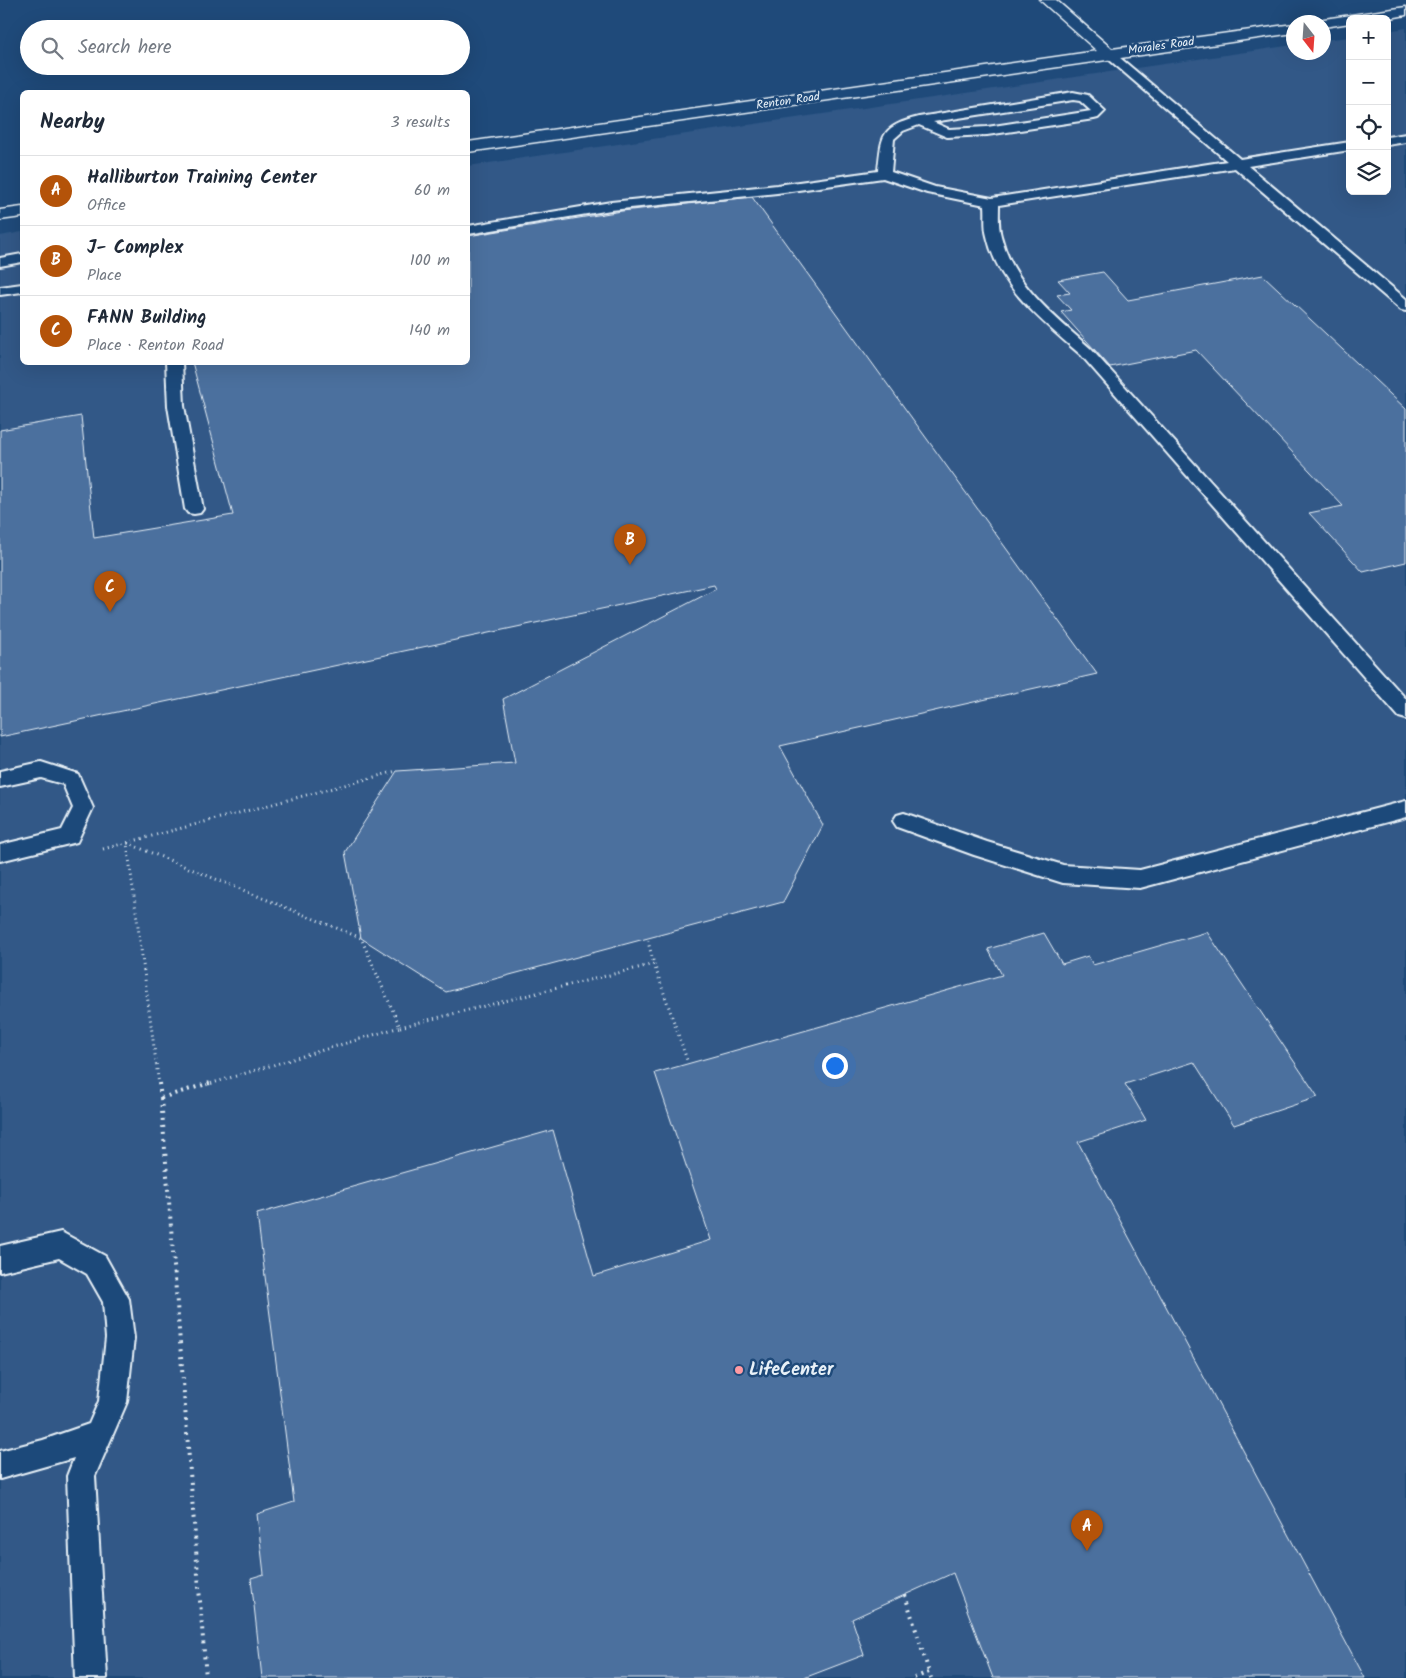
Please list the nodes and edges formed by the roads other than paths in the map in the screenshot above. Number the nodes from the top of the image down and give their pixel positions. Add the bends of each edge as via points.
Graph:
1 (1047, 0) edge
2 (1406, 12) edge
3 (1384, 15) edge
4 (1346, 20) edge
5 (1331, 22) edge
6 (1286, 29) edge
7 (1109, 54) junction
8 (919, 121) junction
9 (1406, 138) edge
10 (1391, 140) edge
11 (470, 147) edge
12 (1346, 147) edge
13 (1237, 164) junction
14 (884, 174) junction
15 (992, 202) junction
16 (20, 212) edge
17 (0, 215) edge
18 (470, 230) edge
19 (20, 258) edge
20 (0, 262) edge
21 (20, 288) edge
22 (0, 292) edge
23 (1403, 301) edge
24 (174, 365) edge
25 (194, 509) dead end
26 (1406, 712) edge
27 (0, 779) edge
28 (1406, 809) edge
29 (904, 821) dead end
30 (0, 853) edge
31 (0, 1259) edge
32 (99, 1434) junction
33 (0, 1465) edge
34 (91, 1678) edge

1 - 7 street, Morales Road
2 - 3 street
4 - 5 street
6 - 7 street, Morales Road
7 - 11 street, Renton Road
7 - 13 lane
8 - 8 lane via 1073,96 1084,98 1099,111 1094,115 947,133
8 - 14 lane via 899,128 888,138
9 - 10 lane
12 - 13 lane
13 - 15 lane
13 - 23 lane
14 - 15 lane via 932,190
14 - 18 lane via 611,206
15 - 26 lane via 994,236 1003,263 1034,306 1086,352
16 - 17 street
19 - 20 lane
21 - 22 lane
24 - 25 lane via 176,406
27 - 30 lane via 41,770 71,779 83,808 69,836
28 - 29 lane via 1140,879 1063,874
31 - 32 lane via 61,1245 96,1266 116,1299 120,1338 113,1402
32 - 33 lane
32 - 34 lane via 81,1476

